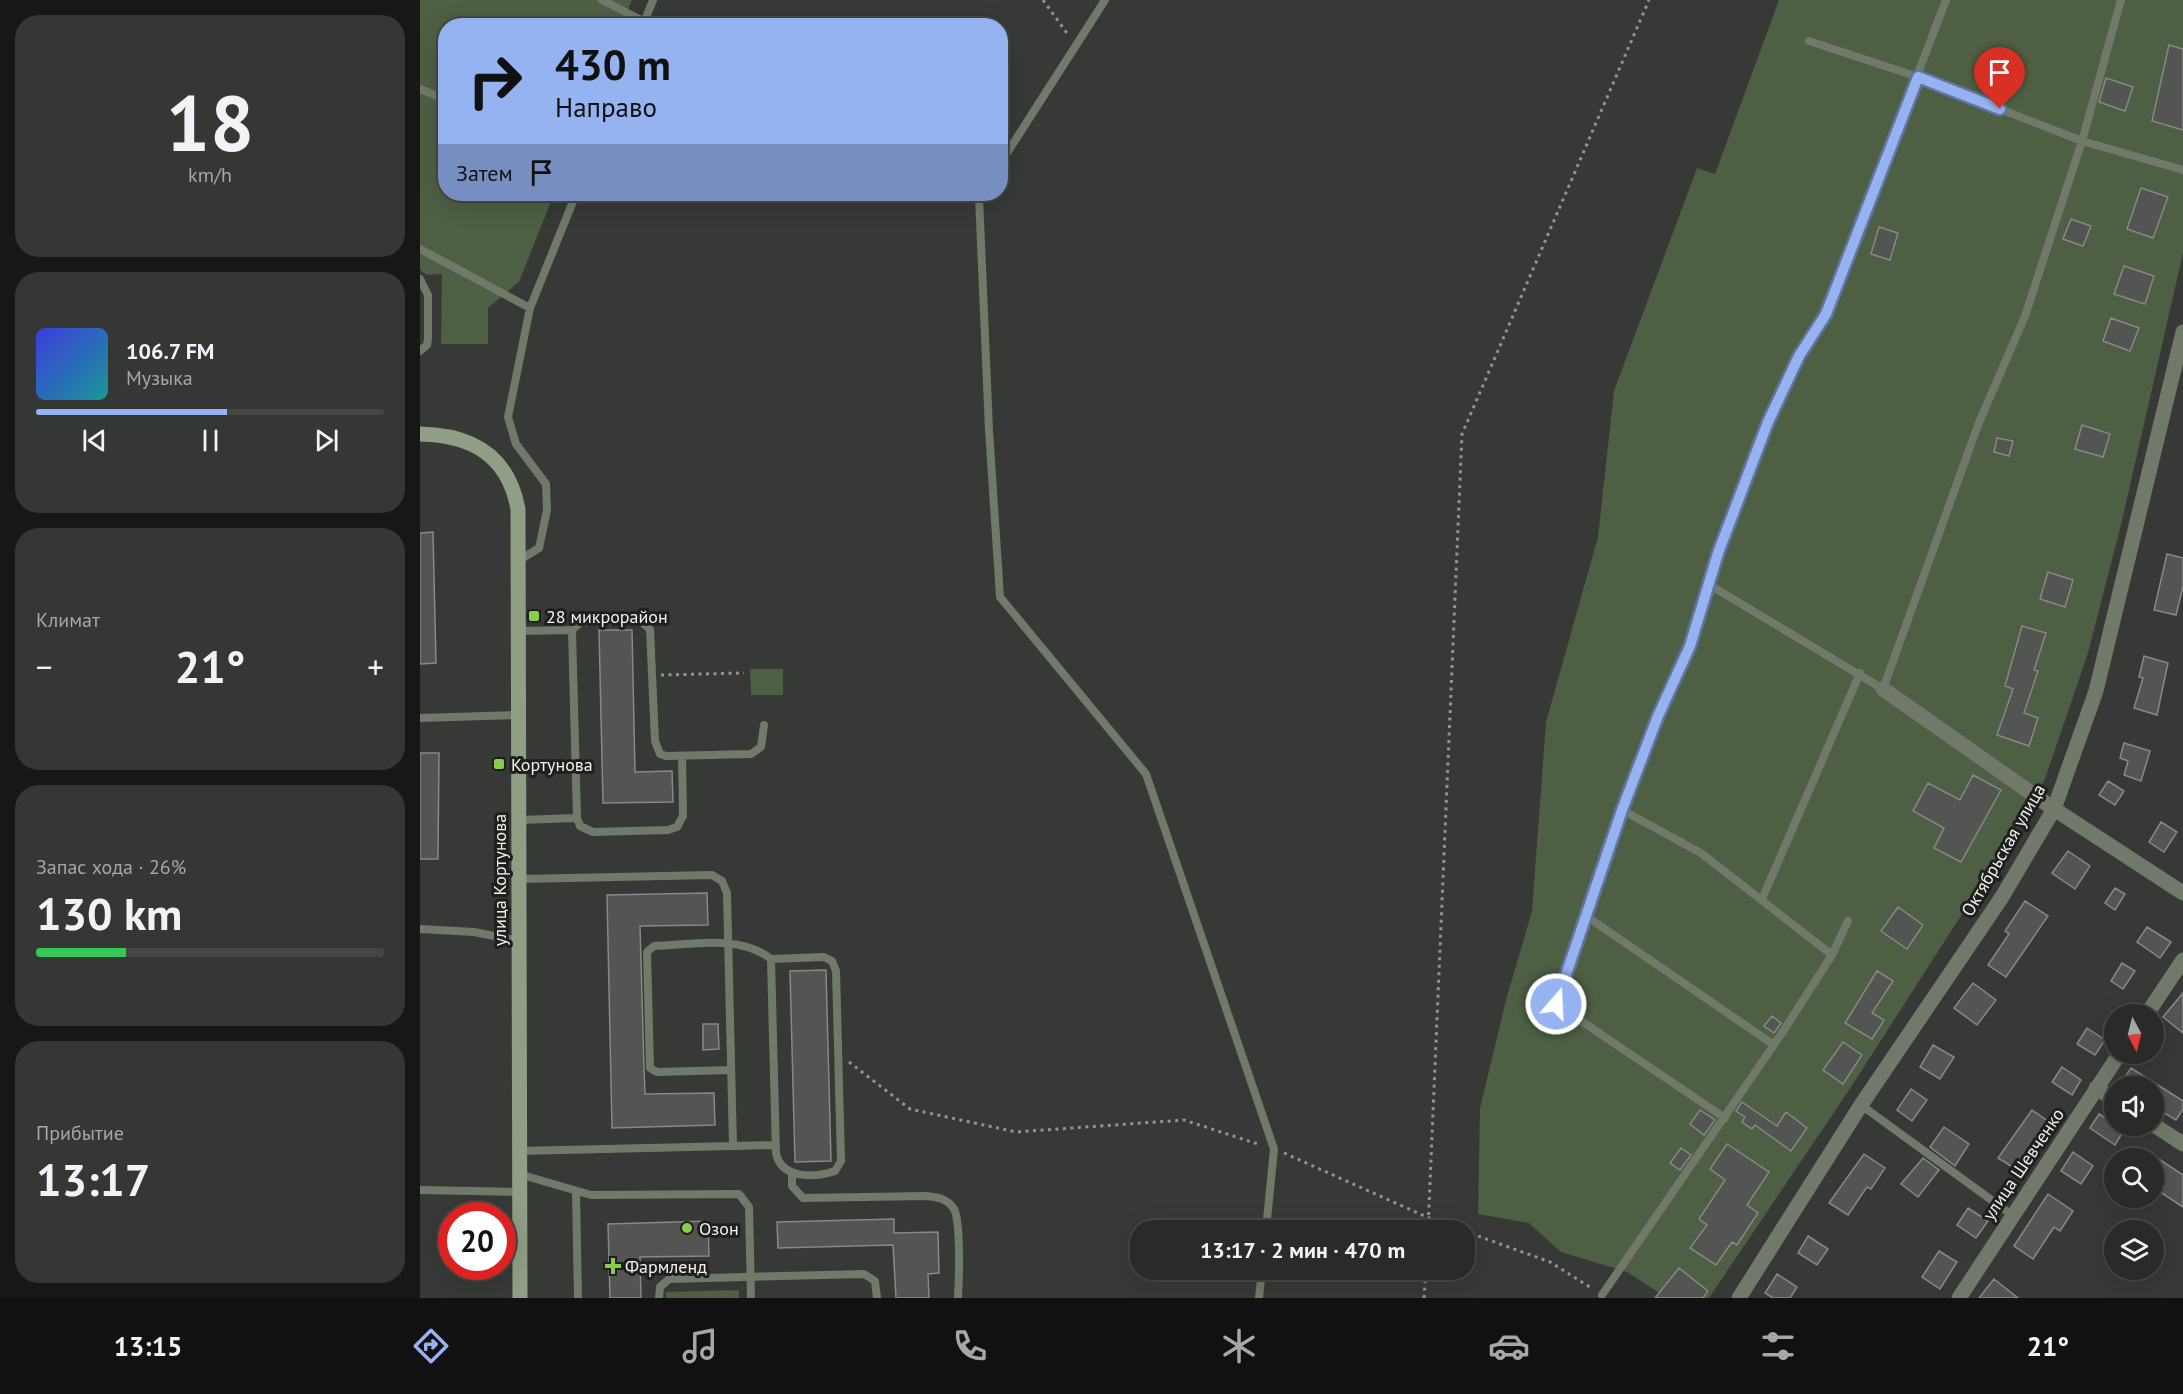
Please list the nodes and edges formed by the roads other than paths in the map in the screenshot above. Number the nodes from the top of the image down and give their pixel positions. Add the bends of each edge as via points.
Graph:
1 (602, 0) edge
2 (653, 0) edge
3 (1106, 0) edge
4 (1946, 0) edge
5 (2121, 0) edge
6 (636, 18) edge
7 (648, 18) edge
8 (1809, 41) dead end
9 (1918, 77) junction
10 (420, 89) edge
11 (438, 97) edge
12 (2082, 141) junction
13 (1008, 152) edge
14 (2183, 170) edge
15 (573, 201) edge
16 (977, 201) edge
17 (420, 249) edge
18 (420, 279) edge
19 (530, 308) junction
20 (2183, 332) edge
21 (420, 351) edge
22 (420, 434) edge
23 (518, 561) junction
24 (1708, 584) junction
25 (572, 630) junction
26 (518, 632) junction
27 (1860, 673) junction
28 (1883, 688) junction
29 (519, 715) junction
30 (420, 718) edge
31 (764, 725) dead end
32 (682, 756) junction
33 (2054, 809) junction
34 (1622, 810) junction
35 (577, 818) junction
36 (519, 820) junction
37 (519, 879) junction
38 (2183, 893) edge
39 (1762, 899) junction
40 (1586, 916) junction
41 (1848, 921) dead end
42 (420, 929) edge
43 (430, 929) junction
44 (420, 938) edge
45 (519, 941) junction
46 (728, 944) junction
47 (1832, 955) junction
48 (771, 959) junction
49 (2183, 960) edge
50 (2154, 1004) edge
51 (1774, 1045) junction
52 (2112, 1064) edge
53 (731, 1070) junction
54 (2096, 1088) junction
55 (2104, 1093) edge
56 (1861, 1105) junction
57 (1725, 1118) junction
58 (2164, 1132) edge
59 (2183, 1144) edge
60 (776, 1145) junction
61 (733, 1146) junction
62 (519, 1151) junction
63 (519, 1174) junction
64 (792, 1174) junction
65 (420, 1190) edge
66 (519, 1192) junction
67 (576, 1192) junction
68 (2012, 1215) junction
69 (1267, 1220) edge
70 (751, 1276) junction
71 (1261, 1280) edge
72 (1602, 1294) road end
73 (520, 1298) edge
74 (578, 1298) edge
75 (659, 1298) edge
76 (751, 1298) edge
77 (877, 1298) edge
78 (958, 1298) edge
79 (1259, 1298) edge
80 (1739, 1298) edge
81 (1959, 1298) edge

1 - 6 lane
2 - 7 lane
3 - 13 lane
4 - 9 lane
5 - 12 lane
8 - 9 lane
9 - 12 lane
9 - 24 lane via 1826,314 1799,356 1768,422
10 - 11 lane
12 - 14 lane
12 - 28 lane via 2025,316 1978,425
15 - 19 lane
16 - 69 lane via 1000,597 1146,774 1274,1149
17 - 19 lane
18 - 21 lane via 428,296 428,339
19 - 23 lane via 508,417 516,444 546,484 548,510 539,548
20 - 33 street, Октябрьская улица via 2096,691
22 - 23 main road, улица Кортунова via 442,435 474,444 501,466 515,491
23 - 26 main road, улица Кортунова
24 - 27 lane
24 - 34 lane via 1690,646
25 - 26 lane
25 - 32 lane via 581,622 646,623 652,635 656,750 666,756
25 - 35 lane
26 - 29 main road, улица Кортунова
27 - 28 lane
27 - 39 lane
28 - 33 street
29 - 30 lane
29 - 36 main road, улица Кортунова
31 - 32 lane via 762,747 751,754
32 - 35 lane via 683,816 677,827 593,832 580,826
33 - 38 street
33 - 56 street, Октябрьская улица via 2002,897
34 - 39 lane via 1701,854
34 - 40 lane
35 - 36 lane
36 - 37 main road, улица Кортунова
37 - 45 main road, улица Кортунова
37 - 46 lane via 712,875 722,881 727,893
39 - 47 lane
40 - 51 lane
40 - 57 lane via 1556,1004
41 - 47 lane
42 - 43 lane
43 - 44 lane
43 - 45 lane
45 - 62 main road, улица Кортунова
46 - 48 lane via 750,946
46 - 53 lane
46 - 53 lane via 654,946 646,956 650,1068 657,1072
47 - 51 lane
48 - 60 lane
48 - 64 lane via 824,957 835,965 839,1167 829,1173
49 - 50 street
51 - 57 lane
52 - 54 street, улица Шевченко
53 - 61 lane
54 - 55 street
54 - 68 street, улица Шевченко
56 - 68 lane
56 - 80 street, Октябрьская улица
57 - 72 lane
58 - 59 street
60 - 61 lane
60 - 64 lane via 777,1161
61 - 62 lane
62 - 63 main road, улица Кортунова
63 - 66 main road, улица Кортунова
63 - 67 lane
64 - 78 lane via 792,1186 803,1198 926,1196 948,1202 957,1219
65 - 66 lane
66 - 73 main road, улица Кортунова
67 - 70 lane via 597,1196 739,1194 749,1207
67 - 74 lane
68 - 81 street, улица Шевченко
70 - 75 lane via 669,1279 660,1287
70 - 76 lane
70 - 77 lane via 864,1274 875,1281
71 - 79 lane

